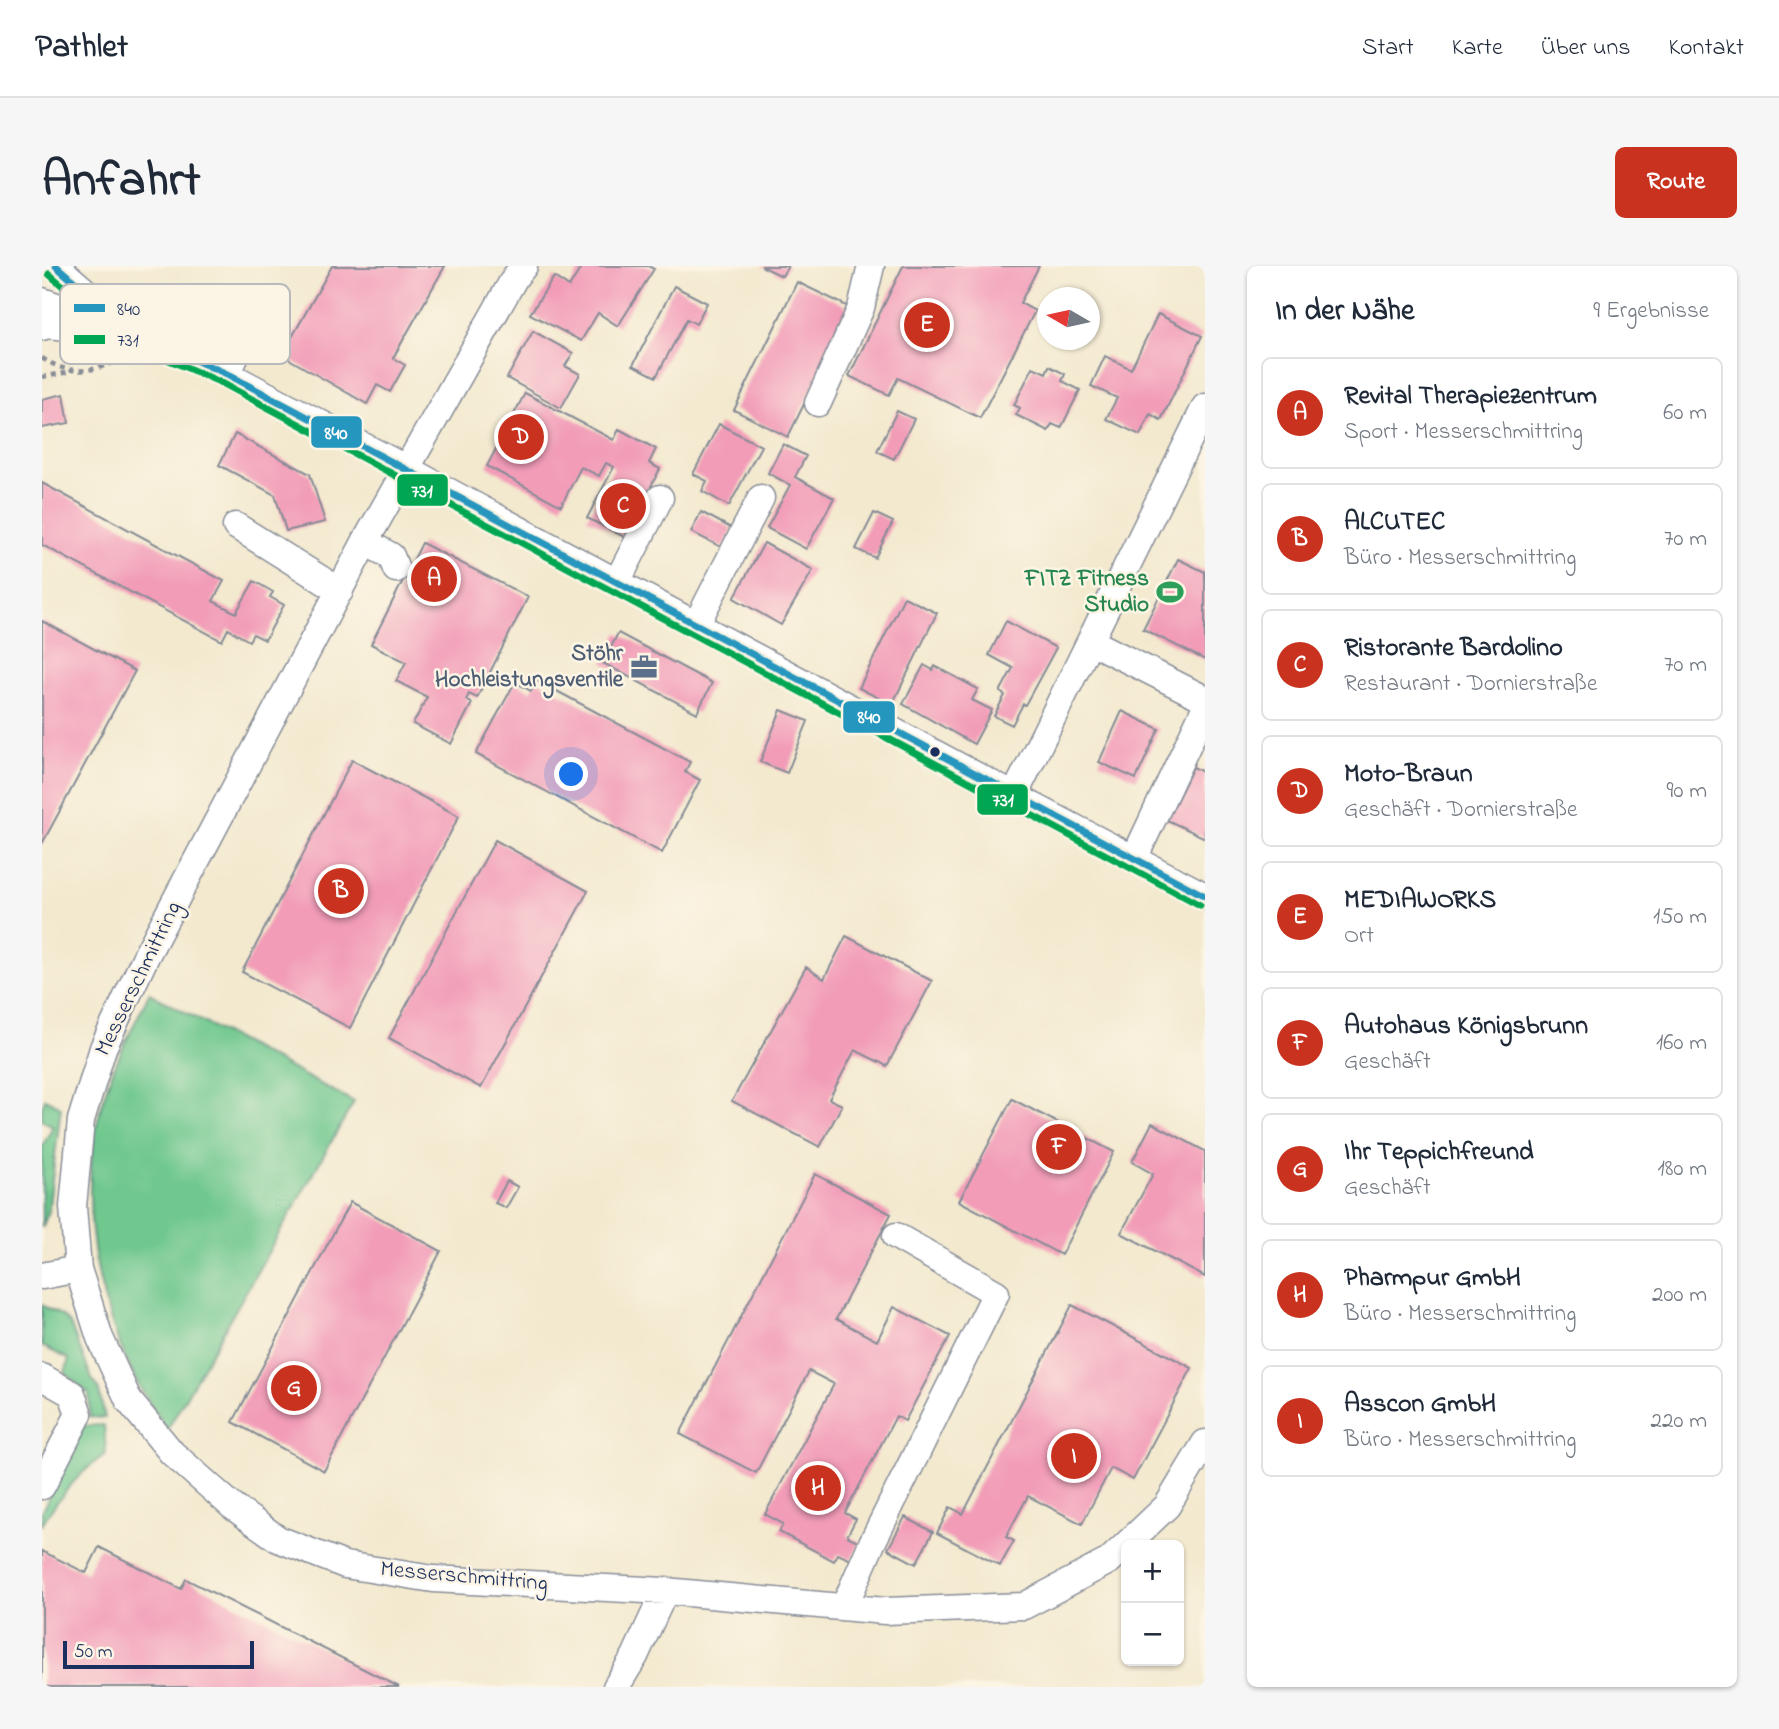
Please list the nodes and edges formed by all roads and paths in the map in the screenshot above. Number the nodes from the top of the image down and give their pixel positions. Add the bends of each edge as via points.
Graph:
1 (56, 266) edge
2 (871, 266) edge
3 (511, 270) edge
4 (78, 284) edge
5 (42, 302) edge
6 (60, 308) edge
7 (42, 327) edge
8 (60, 327) edge
9 (42, 358) edge
10 (108, 364) edge
11 (204, 364) edge
12 (232, 364) edge
13 (70, 372) junction
14 (227, 374) junction
15 (42, 377) edge
16 (818, 403) dead end
17 (1205, 407) edge
18 (405, 468) junction
19 (660, 498) dead end
20 (761, 498) dead end
21 (236, 526) dead end
22 (365, 542) junction
23 (396, 569) dead end
24 (617, 582) junction
25 (340, 591) junction
26 (696, 625) junction
27 (1090, 640) junction
28 (1205, 706) edge
29 (1014, 796) junction
30 (1134, 859) junction
31 (1205, 896) edge
32 (896, 1236) dead end
33 (78, 1269) junction
34 (42, 1276) edge
35 (42, 1377) edge
36 (1205, 1443) edge
37 (1197, 1475) edge
38 (42, 1486) edge
39 (665, 1591) junction
40 (844, 1608) junction
41 (616, 1687) edge

1 - 4 street
2 - 16 street via 862,308
3 - 18 street, Messerschmittring
5 - 6 street
7 - 8 street
9 - 13 path
10 - 13 path
11 - 14 street
12 - 14 street
13 - 15 path
14 - 18 street
17 - 27 street
18 - 22 street, Messerschmittring
18 - 24 street
19 - 24 street
20 - 26 street
21 - 25 street
22 - 23 street via 391,556
22 - 25 street, Messerschmittring
24 - 26 street
25 - 33 street, Messerschmittring via 316,663 146,956 103,1048 81,1120 73,1207
26 - 29 street
27 - 28 street via 1203,698
27 - 29 street
28 - 30 street
29 - 30 street
30 - 31 street
32 - 40 street via 996,1293
33 - 34 street
33 - 39 street, Messerschmittring via 100,1338 129,1401 172,1453 278,1539 345,1565 433,1579
35 - 38 street via 72,1394 79,1414
36 - 37 street, Messerschmittring
37 - 40 street, Messerschmittring via 1167,1506 1161,1522 1109,1561 1024,1606
39 - 40 street, Messerschmittring
39 - 41 street

